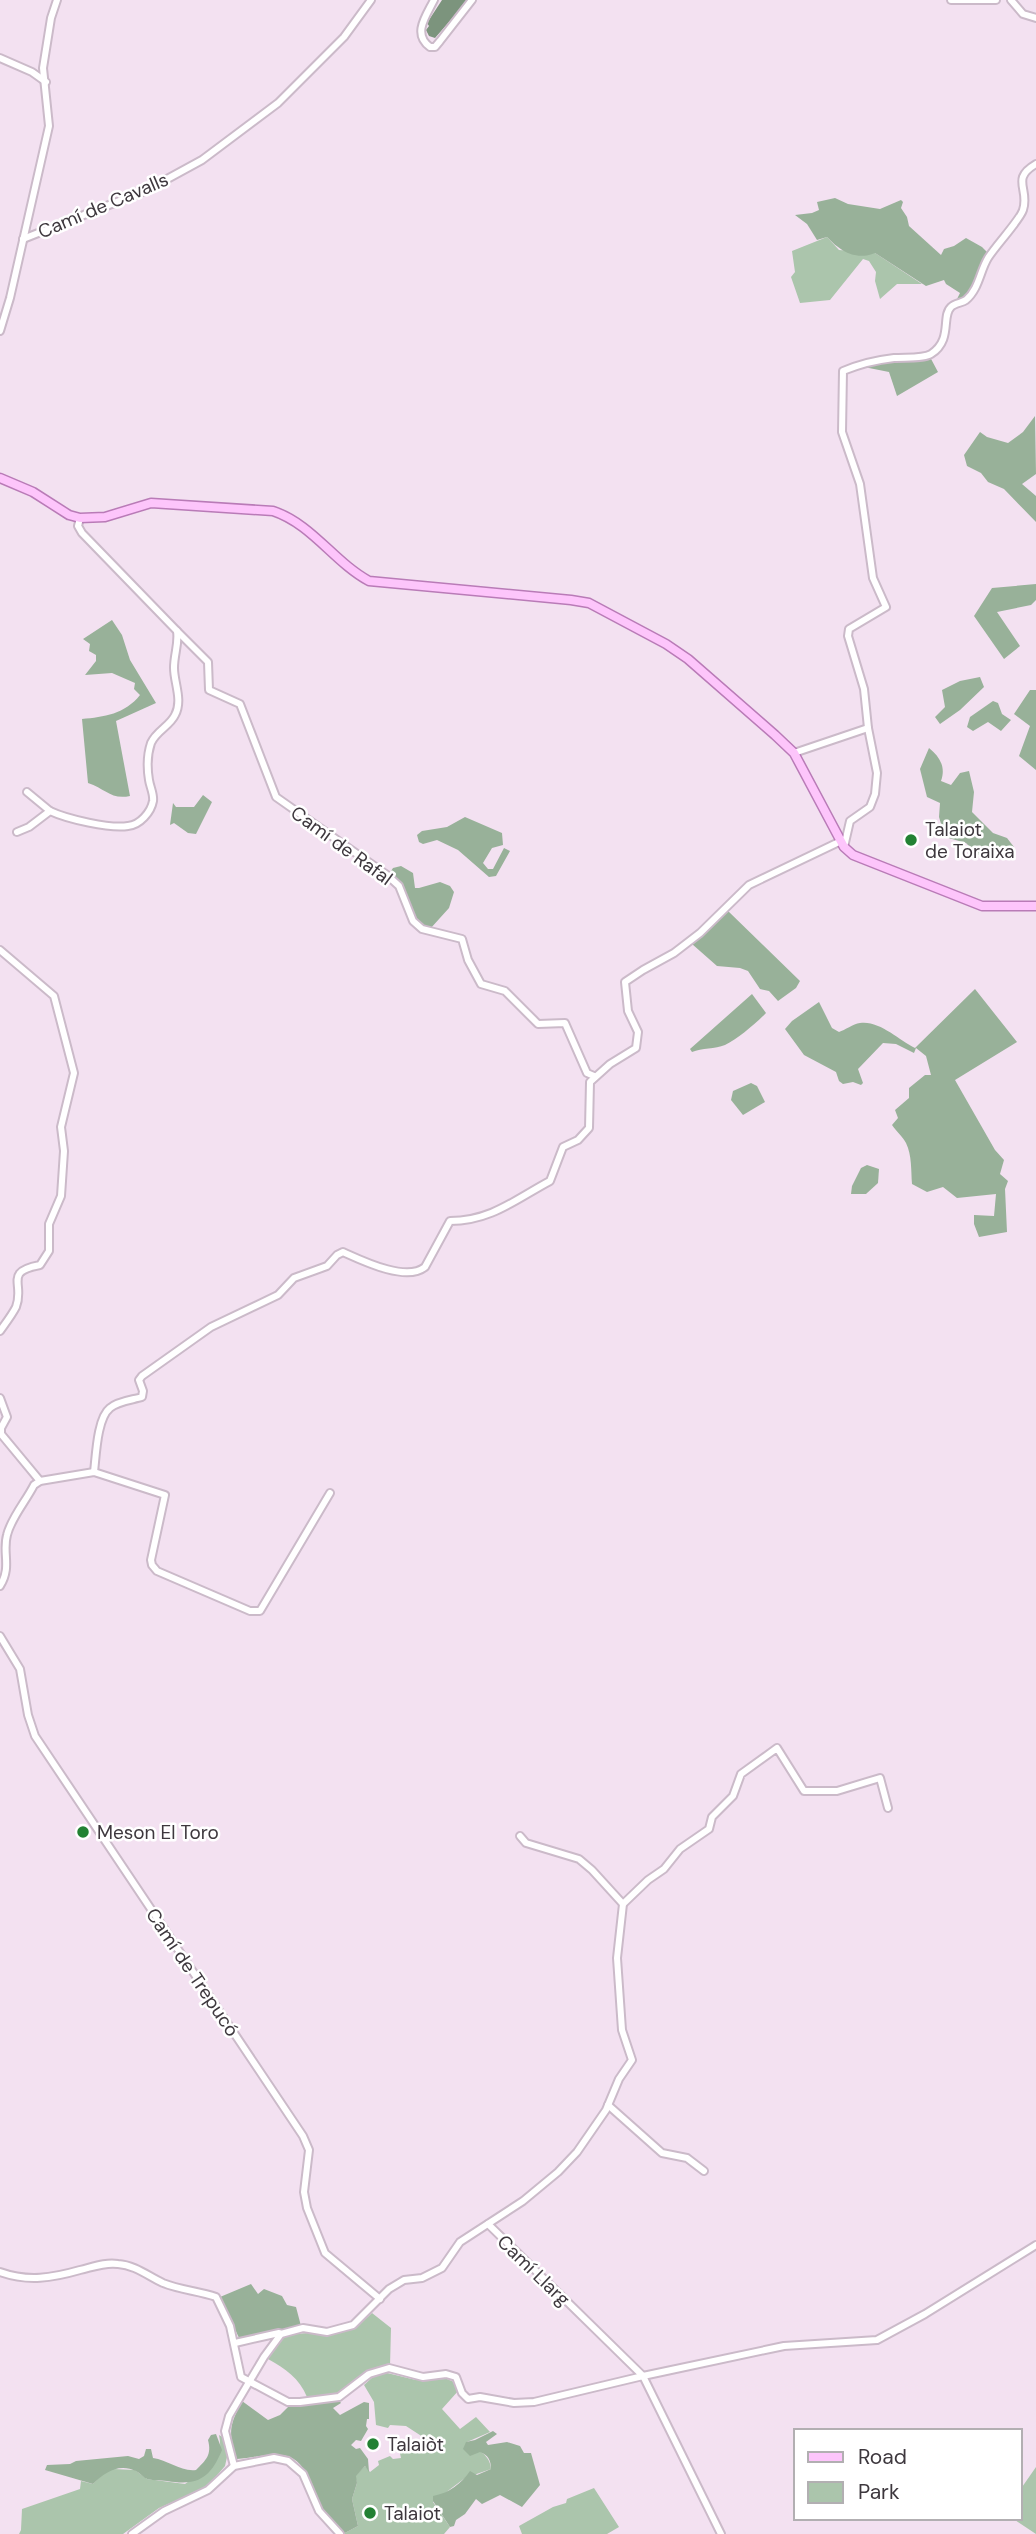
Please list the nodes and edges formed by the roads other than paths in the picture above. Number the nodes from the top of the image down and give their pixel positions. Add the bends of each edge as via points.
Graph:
1 (57, 0) edge
2 (371, 0) edge
3 (434, 0) edge
4 (472, 0) edge
5 (951, 0) edge
6 (996, 0) edge
7 (1015, 2) edge
8 (1036, 18) edge
9 (0, 58) edge
10 (46, 82) junction
11 (1036, 164) edge
12 (23, 239) junction
13 (0, 331) edge
14 (0, 478) edge
15 (80, 518) junction
16 (177, 631) junction
17 (868, 728) junction
18 (794, 753) junction
19 (27, 792) dead end
20 (50, 811) junction
21 (17, 832) dead end
22 (842, 844) junction
23 (1036, 906) edge
24 (0, 950) edge
25 (594, 1076) junction
26 (0, 1331) edge
27 (0, 1398) edge
28 (94, 1472) junction
29 (40, 1481) junction
30 (330, 1493) dead end
31 (0, 1586) edge
32 (0, 1636) edge
33 (888, 1808) dead end
34 (520, 1836) dead end
35 (623, 1904) junction
36 (608, 2105) junction
37 (704, 2171) dead end
38 (488, 2224) junction
39 (1036, 2245) edge
40 (0, 2272) edge
41 (380, 2299) junction
42 (281, 2334) junction
43 (235, 2343) junction
44 (643, 2376) junction
45 (249, 2382) junction
46 (234, 2466) junction
47 (132, 2534) edge
48 (340, 2534) edge
49 (721, 2534) edge

1 - 10 street via 43,68
2 - 12 street, Camí de Cavalls via 344,37 278,103 202,160 147,190
3 - 4 street via 420,29 430,47
5 - 6 street
7 - 8 street via 1023,14
9 - 10 street
10 - 12 street via 49,126
11 - 17 street via 1023,174 1023,214 987,259 975,288 948,311 943,342 930,355 843,370 842,432 860,484 873,578 886,607 849,629
12 - 13 street
14 - 15 main road
15 - 16 street via 82,533
15 - 18 main road via 105,517 151,503 273,511 291,517 369,581 589,603 688,659
16 - 20 street via 174,668 178,701 175,715 150,747 147,761 154,798 145,816 128,827
16 - 25 street, Camí de Rafal via 208,662 209,690 240,704 276,797 387,875 399,886 413,921 422,929 462,939 481,984 505,991 538,1024 565,1023 587,1073
17 - 18 street
17 - 22 street via 877,773 875,794 870,807 850,821
18 - 22 main road
19 - 20 street
20 - 21 street
22 - 23 main road via 862,861 982,906
22 - 25 street via 749,885 674,954 625,982 628,1011 638,1032 636,1048
24 - 26 street via 54,996 74,1073 61,1127 65,1151 61,1196 49,1224 49,1251 40,1265 19,1272 16,1307
25 - 28 street via 589,1128 563,1147 551,1181 485,1217 450,1222 420,1271 375,1266 343,1252 327,1266 294,1278 278,1295 211,1327 142,1376 142,1397 107,1410 100,1425
27 - 29 street via 7,1417 1,1434
28 - 29 street
28 - 30 street via 164,1495 151,1560 157,1571 255,1612 264,1608
29 - 31 street via 6,1536 7,1565
32 - 41 street, Camí de Trepucó via 20,1669 35,1736 303,2136 309,2150 304,2192 307,2208 325,2253
33 - 35 street via 880,1778 837,1791 804,1791 777,1748 741,1774 733,1796 712,1817 709,1829 680,1849
34 - 35 street via 526,1843 579,1859
35 - 36 street via 617,1958 622,2029 632,2060
36 - 37 street via 662,2153 687,2158
36 - 38 street via 558,2172
38 - 41 street, Camí Llarg via 460,2242 442,2268 422,2278 404,2280
38 - 44 street, Camí Llarg
39 - 44 street via 877,2340 784,2346
40 - 43 street via 35,2279 101,2264 134,2267 166,2284 216,2297
41 - 42 street, Camí Llarg via 353,2325 327,2332 303,2329
42 - 43 street, Camí Llarg
42 - 45 street
43 - 45 street via 241,2377
44 - 45 street via 514,2403 468,2399 451,2375 423,2377 388,2368 369,2374 332,2399 288,2402
44 - 49 street, Camí Llarg
45 - 46 street via 225,2431
46 - 47 street via 208,2490 164,2511
46 - 48 street via 274,2458 288,2461 303,2474 319,2511

